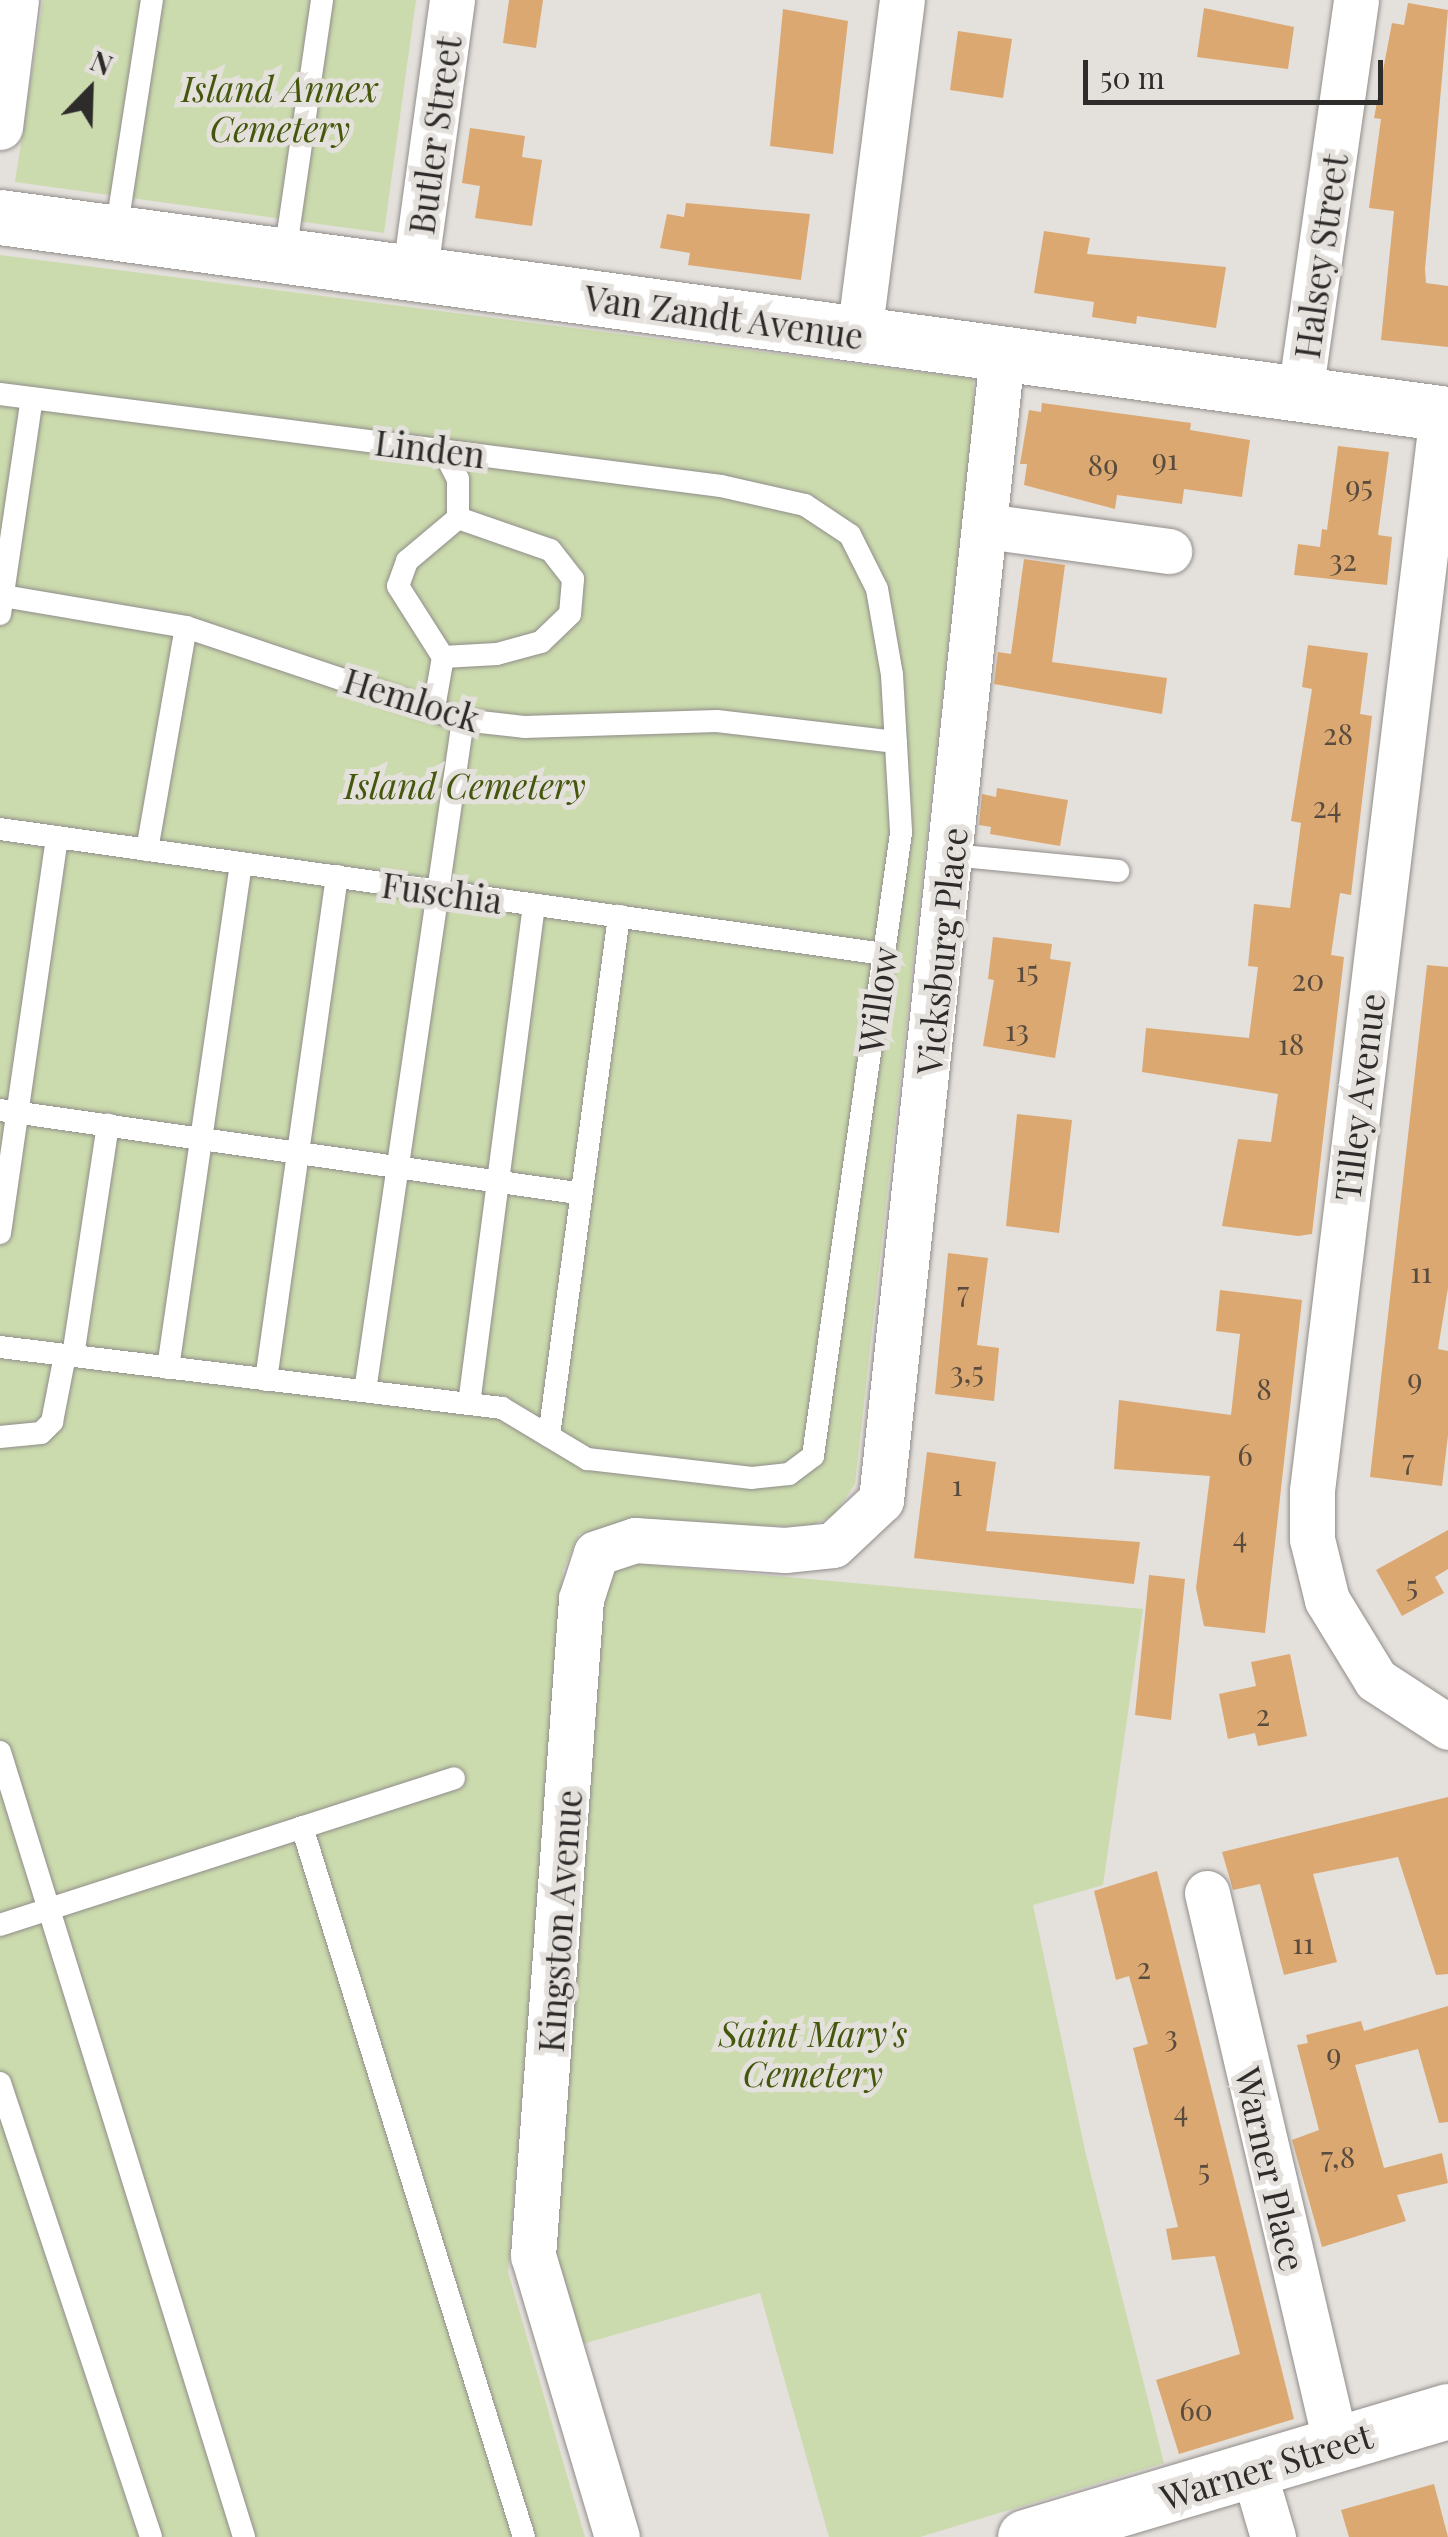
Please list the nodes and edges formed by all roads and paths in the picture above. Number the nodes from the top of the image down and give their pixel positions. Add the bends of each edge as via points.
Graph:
1 (16, 0) edge
2 (152, 0) edge
3 (322, 0) edge
4 (452, 0) edge
5 (902, 0) edge
6 (1356, 0) edge
7 (0, 127) edge
8 (0, 217) edge
9 (116, 232) junction
10 (285, 254) junction
11 (415, 270) junction
12 (858, 335) junction
13 (1002, 354) junction
14 (0, 394) edge
15 (1300, 394) junction
16 (32, 398) junction
17 (1445, 414) edge
18 (442, 450) junction
19 (458, 518) junction
20 (986, 526) junction
21 (850, 535) joint
22 (1168, 551) dead end
23 (1, 600) edge
24 (186, 626) junction
25 (443, 657) junction
26 (434, 708) junction
27 (462, 720) junction
28 (896, 742) junction
29 (0, 829) edge
30 (58, 837) junction
31 (147, 850) junction
32 (952, 854) junction
33 (241, 863) junction
34 (1118, 871) dead end
35 (338, 876) junction
36 (438, 891) junction
37 (534, 905) junction
38 (619, 916) junction
39 (884, 954) junction
40 (9, 1111) edge
41 (108, 1125) junction
42 (200, 1138) junction
43 (298, 1153) junction
44 (397, 1167) junction
45 (498, 1182) junction
46 (577, 1194) junction
47 (0, 1233) edge
48 (0, 1347) edge
49 (69, 1355) junction
50 (168, 1368) junction
51 (266, 1380) junction
52 (365, 1391) junction
53 (469, 1404) junction
54 (549, 1436) junction
55 (0, 1437) edge
56 (849, 1535) joint
57 (1448, 1727) edge
58 (0, 1752) edge
59 (454, 1778) dead end
60 (302, 1827) junction
61 (1207, 1893) dead end
62 (50, 1910) junction
63 (0, 1926) edge
64 (0, 2083) edge
65 (9, 2146) edge
66 (1448, 2411) edge
67 (1336, 2445) junction
68 (1253, 2469) junction
69 (151, 2537) edge
70 (244, 2537) edge
71 (524, 2537) edge
72 (617, 2537) edge
73 (1025, 2537) edge
74 (1274, 2537) edge

1 - 7 street
2 - 9 lane
3 - 10 lane
4 - 11 street, Butler Street
5 - 12 street
6 - 15 street, Halsey Street
8 - 9 street, Van Zandt Avenue
9 - 10 street, Van Zandt Avenue
10 - 11 street, Van Zandt Avenue
11 - 12 street, Van Zandt Avenue
12 - 13 street, Van Zandt Avenue
13 - 15 street, Van Zandt Avenue
13 - 20 street, Vicksburg Place
14 - 16 lane, Linden
15 - 17 street, Van Zandt Avenue
16 - 18 lane, Linden
16 - 23 lane
17 - 57 street, Tilley Avenue via 1312,1490 1312,1539 1327,1600 1368,1669
18 - 19 lane via 458,479
18 - 21 lane, Linden via 738,490 805,504
19 - 25 lane via 407,561 398,586
19 - 25 lane via 550,550 572,579 570,614 541,642 497,654
20 - 22 street
20 - 32 street, Vicksburg Place
21 - 28 lane, Willow via 877,589
23 - 24 lane, Hemlock
24 - 26 lane, Hemlock
24 - 31 lane
25 - 26 lane
26 - 27 lane, Hemlock
27 - 28 lane, Hemlock via 524,727 717,721
27 - 36 lane
28 - 39 lane, Willow via 902,833
29 - 30 lane, Fuschia
30 - 31 lane, Fuschia
30 - 40 lane
31 - 33 lane, Fuschia
32 - 34 lane
32 - 56 street, Vicksburg Place via 880,1500
33 - 35 lane, Fuschia
33 - 42 lane
35 - 36 lane, Fuschia
35 - 43 lane
36 - 37 lane, Fuschia
36 - 44 lane
37 - 38 lane, Fuschia
37 - 45 lane
38 - 39 lane, Fuschia
38 - 46 lane
39 - 54 lane, Willow via 812,1456 789,1474 752,1478 586,1458
40 - 41 lane
40 - 47 lane
41 - 42 lane
41 - 49 lane
42 - 43 lane
42 - 50 lane
43 - 44 lane
43 - 51 lane
44 - 45 lane
44 - 52 lane
45 - 46 lane
45 - 53 lane
46 - 54 lane
48 - 49 lane
49 - 50 lane
49 - 55 lane via 52,1422 41,1433
50 - 51 lane
51 - 52 lane
52 - 53 lane
53 - 54 lane via 502,1408
56 - 72 street, Kingston Avenue via 832,1545 785,1550 635,1540 596,1553 582,1599 533,2256
58 - 62 lane
59 - 60 lane
60 - 62 lane
60 - 71 lane
61 - 67 street, Warner Place
62 - 63 lane
62 - 70 lane
64 - 65 lane
65 - 69 lane
66 - 67 street, Warner Street
67 - 68 street, Warner Street
68 - 73 street, Warner Street
68 - 74 street

